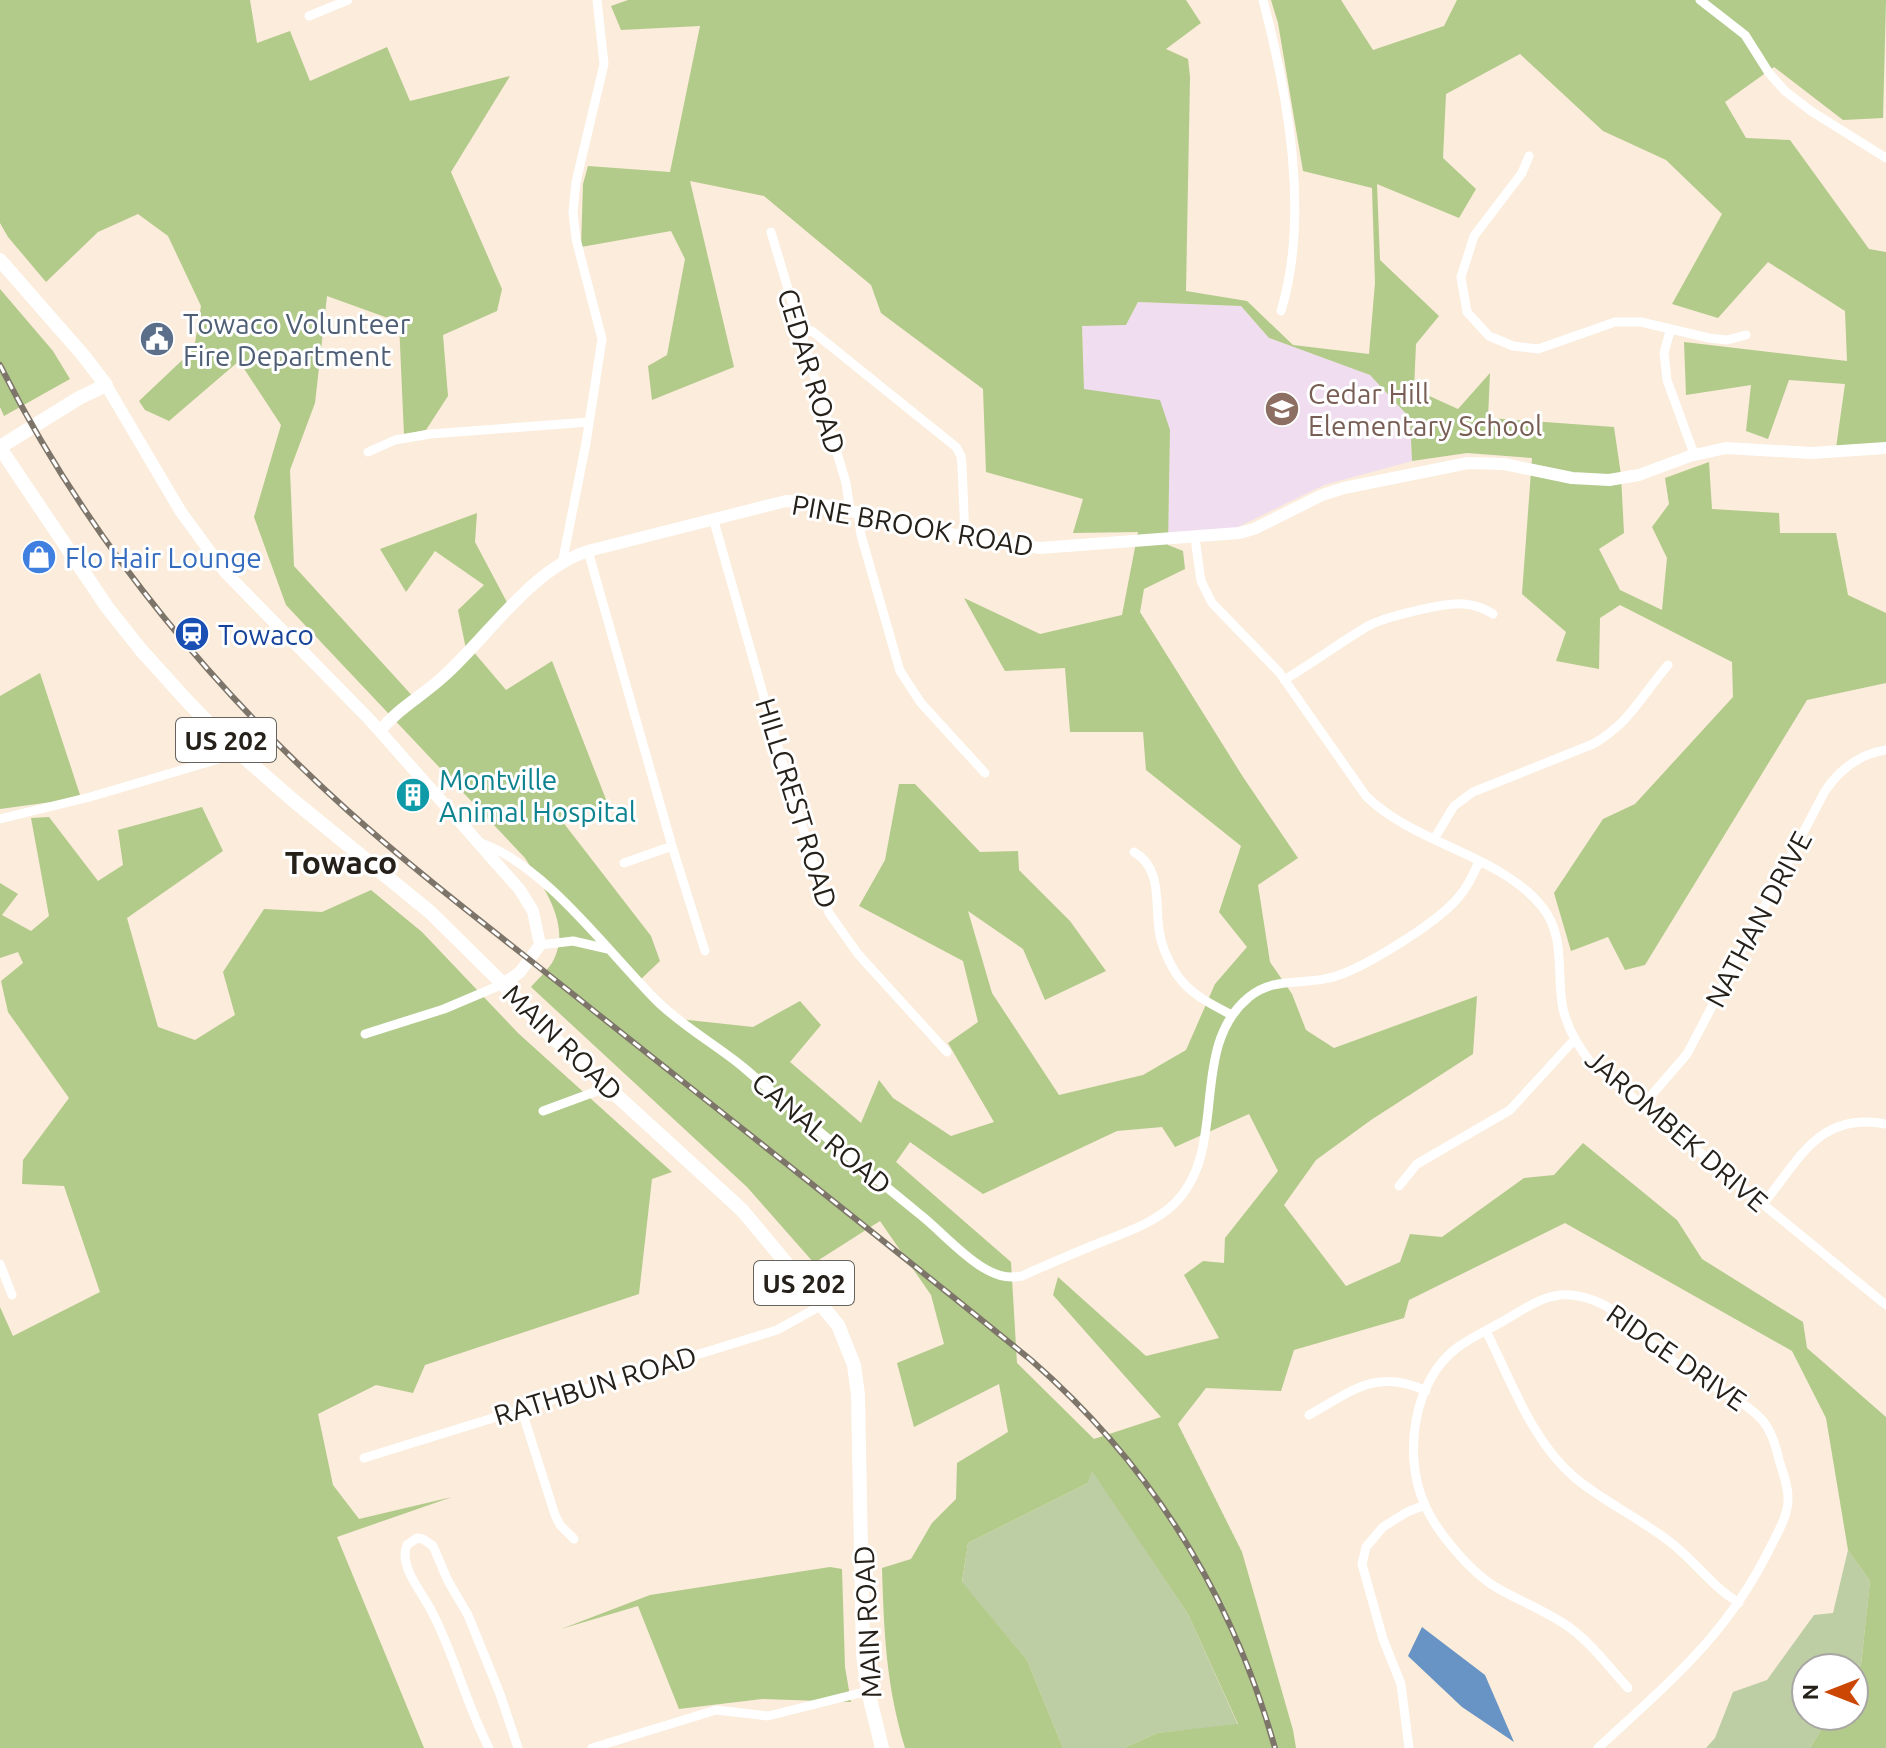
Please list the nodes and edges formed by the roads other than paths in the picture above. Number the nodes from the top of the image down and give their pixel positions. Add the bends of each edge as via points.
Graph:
1 (348, 0) edge
2 (597, 0) edge
3 (1263, 0) edge
4 (1700, 0) edge
5 (309, 16) dead end
6 (1529, 156) dead end
7 (1886, 158) edge
8 (771, 232) dead end
9 (0, 260) edge
10 (1281, 311) dead end
11 (1670, 331) junction
12 (800, 332) junction
13 (1746, 335) dead end
14 (106, 385) junction
15 (589, 422) junction
16 (0, 448) edge
17 (1886, 448) edge
18 (368, 452) dead end
19 (1694, 454) junction
20 (854, 511) junction
21 (713, 518) junction
22 (965, 537) junction
23 (1195, 538) junction
24 (588, 551) junction
25 (562, 564) junction
26 (1493, 614) dead end
27 (1668, 665) dead end
28 (1284, 680) junction
29 (380, 731) junction
30 (1886, 750) edge
31 (239, 753) junction
32 (985, 773) dead end
33 (0, 819) edge
34 (1434, 839) junction
35 (481, 843) junction
36 (672, 846) junction
37 (1134, 852) dead end
38 (1479, 862) junction
39 (624, 863) dead end
40 (540, 945) junction
41 (608, 949) junction
42 (705, 951) dead end
43 (503, 984) junction
44 (1232, 1015) junction
45 (365, 1034) dead end
46 (1575, 1039) junction
47 (947, 1052) dead end
48 (608, 1087) junction
49 (1643, 1105) junction
50 (543, 1111) dead end
51 (1886, 1112) edge
52 (1885, 1124) edge
53 (1399, 1186) dead end
54 (1763, 1204) junction
55 (0, 1264) edge
56 (12, 1295) dead end
57 (822, 1305) junction
58 (1886, 1305) edge
59 (1486, 1331) junction
60 (1426, 1391) junction
61 (521, 1408) junction
62 (1309, 1415) dead end
63 (364, 1458) dead end
64 (1425, 1505) junction
65 (574, 1539) dead end
66 (1739, 1603) junction
67 (1628, 1688) dead end
68 (868, 1691) junction
69 (489, 1748) edge
70 (518, 1748) edge
71 (592, 1748) edge
72 (882, 1748) edge
73 (1409, 1748) edge
74 (1598, 1748) edge

1 - 5 street
2 - 15 street via 604,64 573,212 602,339
3 - 10 street via 1294,162 1294,252
4 - 7 street via 1745,35 1785,91
6 - 11 street via 1474,236 1461,277 1467,312 1489,336 1538,349 1615,322 1641,322
8 - 12 street, CEDAR ROAD
9 - 14 main road
11 - 13 street via 1727,340
11 - 19 street via 1664,365
12 - 20 street, CEDAR ROAD
12 - 22 street via 812,331 956,447 961,456
14 - 16 main road, US 202
14 - 29 street via 181,512 218,563
15 - 18 street via 430,434
15 - 25 street
16 - 31 main road, MAIN ROAD / US 202 via 129,636
17 - 19 street, PINE BROOK ROAD via 1811,453 1726,448
19 - 23 street, PINE BROOK ROAD via 1609,480 1468,463 1344,488 1254,529
20 - 21 street, PINE BROOK ROAD via 786,501
20 - 22 street, PINE BROOK ROAD
20 - 32 street, CEDAR ROAD via 900,671 921,703
21 - 24 street, PINE BROOK ROAD
21 - 47 street, HILLCREST ROAD via 829,913 858,954
22 - 23 street, PINE BROOK ROAD via 1040,548
23 - 28 street, JAROMBEK DRIVE via 1201,581 1212,603
24 - 25 street, PINE BROOK ROAD
24 - 36 street
25 - 29 street, PINE BROOK ROAD via 531,587 457,664
26 - 28 street via 1456,603 1391,617
27 - 34 street via 1627,720 1609,735 1473,792 1454,806
28 - 34 street, JAROMBEK DRIVE via 1366,796
29 - 35 street
30 - 49 street, NATHAN DRIVE via 1850,764 1825,791 1687,1054
31 - 33 street
31 - 43 main road, MAIN ROAD / US 202 via 430,912
34 - 38 street, JAROMBEK DRIVE
35 - 40 street via 533,911
35 - 41 street, CANAL ROAD via 499,849 538,879
36 - 39 street
36 - 42 street
37 - 44 street via 1146,858 1153,871 1159,931 1171,965 1194,993
38 - 44 street via 1449,907 1357,969 1274,984 1252,994
38 - 46 street, JAROMBEK DRIVE via 1528,891 1548,914 1557,937 1564,1011
40 - 41 street via 573,941
40 - 43 street via 520,972
41 - 44 street, CANAL ROAD via 670,1013 742,1066 967,1256 1009,1278 1156,1218 1183,1194 1199,1161 1216,1056
43 - 45 street
43 - 48 main road, MAIN ROAD / US 202
46 - 49 street, JAROMBEK DRIVE via 1592,1064
46 - 53 street via 1510,1110 1417,1164
48 - 50 street
48 - 57 main road, MAIN ROAD / US 202 via 742,1210
49 - 54 street, JAROMBEK DRIVE
51 - 52 street
52 - 54 street via 1851,1121 1823,1133
54 - 58 street, JAROMBEK DRIVE
55 - 56 street
57 - 61 street, RATHBUN ROAD via 777,1330
57 - 68 main road, MAIN ROAD / US 202 via 838,1325 854,1365
59 - 60 street, RIDGE DRIVE via 1448,1356
59 - 66 street via 1535,1430 1561,1464 1674,1545
59 - 66 street, RIDGE DRIVE via 1552,1296 1594,1300 1762,1420 1773,1438 1788,1501 1779,1529
60 - 62 street via 1402,1381 1378,1381
60 - 64 street, RIDGE DRIVE via 1413,1443
61 - 63 street, RATHBUN ROAD
61 - 65 street via 555,1515
64 - 67 street, RIDGE DRIVE via 1481,1577 1570,1628
64 - 73 street via 1383,1527 1363,1558 1383,1639 1401,1684
66 - 74 street, RIDGE DRIVE via 1682,1672
68 - 71 street via 768,1716 716,1710
68 - 72 main road, MAIN ROAD / US 202
69 - 70 street via 405,1556 407,1545 417,1538 433,1546 461,1601

